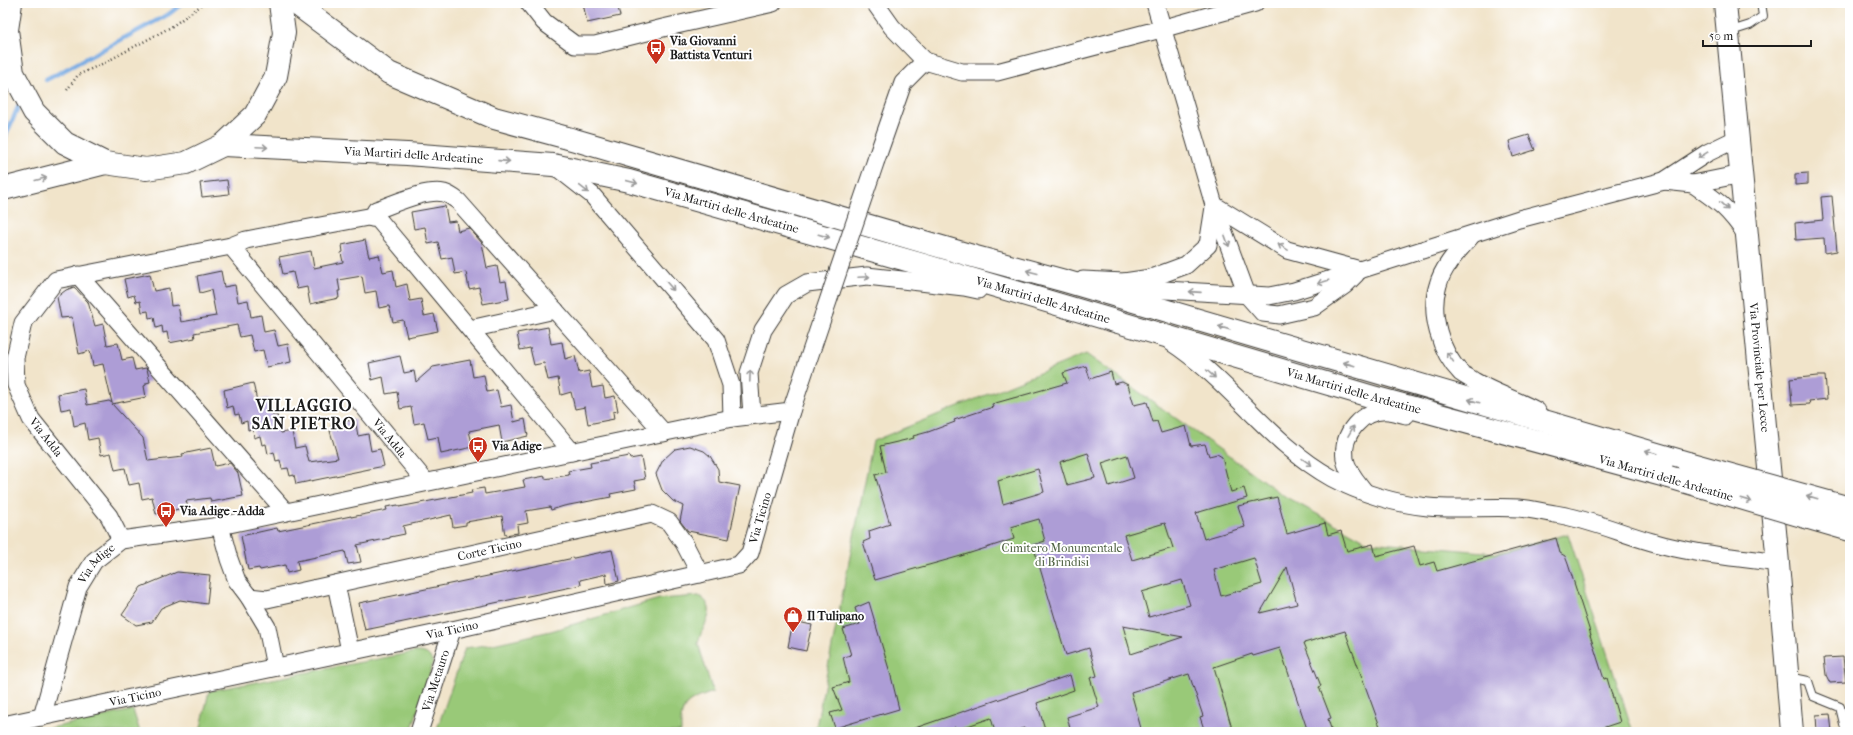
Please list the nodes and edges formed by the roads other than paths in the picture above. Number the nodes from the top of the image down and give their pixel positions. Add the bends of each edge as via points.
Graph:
1 (11, 3) edge
2 (280, 3) edge
3 (295, 3) edge
4 (529, 3) edge
5 (773, 3) edge
6 (875, 3) edge
7 (1155, 3) edge
8 (1255, 3) edge
9 (1725, 3) edge
10 (1761, 3) edge
11 (711, 9) edge
12 (1161, 29) junction
13 (1728, 32) junction
14 (925, 61) junction
15 (1738, 138) junction
16 (223, 145) junction
17 (105, 163) junction
18 (553, 165) junction
19 (1742, 174) junction
20 (1664, 181) junction
21 (1693, 184) junction
22 (3, 189) edge
23 (1214, 205) junction
24 (372, 218) junction
25 (1472, 235) junction
26 (1747, 236) junction
27 (231, 246) junction
28 (1360, 270) junction
29 (78, 275) junction
30 (1065, 281) junction
31 (1124, 282) junction
32 (1247, 295) junction
33 (1065, 306) junction
34 (555, 310) junction
35 (470, 329) junction
36 (1158, 334) junction
37 (791, 411) junction
38 (752, 415) junction
39 (732, 418) junction
40 (1455, 419) junction
41 (1565, 427) junction
42 (664, 433) junction
43 (572, 452) junction
44 (426, 482) junction
45 (1364, 491) junction
46 (1850, 508) edge
47 (286, 512) junction
48 (220, 526) junction
49 (1850, 530) edge
50 (121, 540) junction
51 (1778, 563) junction
52 (700, 574) junction
53 (336, 584) junction
54 (249, 597) junction
55 (452, 630) junction
56 (350, 651) junction
57 (275, 667) junction
58 (1787, 677) junction
59 (42, 717) junction
60 (3, 725) edge
61 (419, 732) edge
62 (1792, 732) edge
63 (1846, 732) edge

1 - 17 street via 7,30 13,73 34,112 66,143
2 - 16 street via 284,33 276,76 255,115
30 -> 3 street, Via Martiri delle Ardeatine via 494,118 389,73
4 - 11 street via 544,22 575,45 595,45
5 - 11 street
6 - 14 street via 892,27
7 - 12 street
8 - 12 street
9 - 13 street, Via Provinciale per Lecce
10 - 13 lane via 1762,16 1750,26
12 - 14 street via 997,72 962,72
12 - 23 street
13 - 15 street, Via Provinciale per Lecce
14 - 37 street, Via Ticino, bridge via 903,83
15 - 19 street, Via Provinciale per Lecce
15 -> 20 street via 1707,153
16 - 17 street via 186,162 146,169
16 -> 18 street, Via Martiri delle Ardeatine via 407,154
22 -> 17 street
18 -> 33 street, Via Martiri delle Ardeatine via 629,181
18 -> 39 street via 592,195 716,340 731,385
19 - 21 street
19 - 26 street, Via Provinciale per Lecce
20 - 21 street
20 - 25 street via 1519,219
21 -> 26 street via 1721,204 1735,218
28 -> 23 street via 1287,250
23 - 31 street via 1208,245 1186,265 1151,278
23 -> 32 street
24 - 27 street, Via Adda via 246,240
24 - 34 street via 376,210 414,196 444,193 458,201
24 - 35 street via 378,219
25 - 28 street
41 -> 25 street via 1528,406 1489,390 1461,373 1444,348 1436,326 1434,307 1438,285 1451,260
26 - 51 street, Via Provinciale per Lecce
27 - 29 street, Via Adda
27 - 44 street, Via Adda
28 - 32 street via 1294,291 1269,296
29 - 47 street
29 - 50 street, Via Adda via 56,280 23,323 15,358 16,385 30,418 109,516
30 - 31 street
41 -> 30 street, Via Martiri delle Ardeatine
32 -> 31 street via 1148,288
33 - 36 street, Via Martiri delle Ardeatine
38 -> 33 street via 749,373 762,330 786,295 807,283 867,276 964,287 1029,302
34 - 35 street
34 - 42 street
35 - 43 street
36 - 40 street, Via Martiri delle Ardeatine
36 -> 45 street via 1190,354 1285,446 1307,463
37 - 38 street, Via Adige
37 - 52 street, Via Ticino via 750,554 739,565
38 - 39 street, Via Adige
39 - 42 street, Via Adige
45 -> 40 street via 1351,474 1345,460 1346,439 1356,423 1373,413 1388,411 1436,422
40 -> 49 street, Via Martiri delle Ardeatine, bridge via 1669,477
46 -> 41 street, Via Martiri delle Ardeatine, bridge
42 - 43 street, Via Adige
43 - 44 street, Via Adige
44 - 47 street, Via Adige
45 - 51 street via 1428,507 1519,508 1558,514 1653,542
47 - 48 street, Via Adige
48 - 50 street, Via Adige
48 - 54 street via 237,581
50 - 59 street, Via Adige via 94,561 78,587
51 - 58 street, Via Provinciale per Lecce
52 - 53 street, Corte Ticino via 684,543 669,522 652,514
52 - 55 street, Via Ticino
53 - 54 street, Corte Ticino via 267,599
53 - 56 street
54 - 57 street via 267,627
55 - 56 street, Via Ticino
55 - 61 street, Via Metauro
56 - 57 street, Via Ticino
57 - 59 street, Via Ticino
58 - 62 street, Via Provinciale per Lecce
58 - 63 lane via 1808,681 1814,696 1840,707
59 - 60 street, Via Ticino

